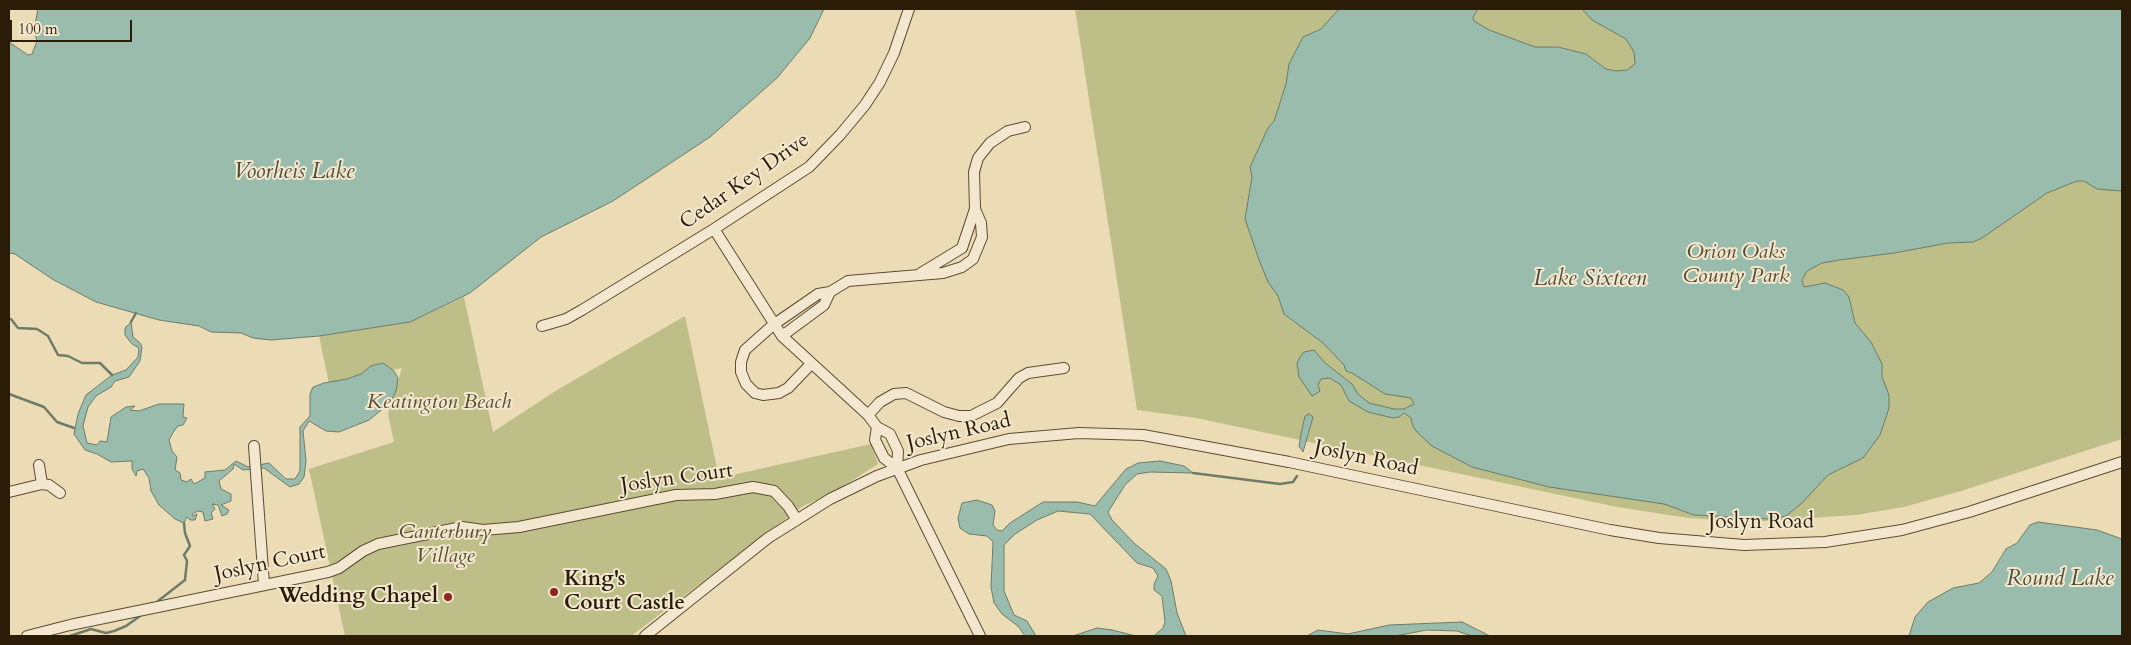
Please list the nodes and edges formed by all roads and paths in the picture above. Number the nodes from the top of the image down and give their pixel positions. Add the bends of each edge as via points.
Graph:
1 (909, 9) edge
2 (1025, 128) dead end
3 (975, 209) junction
4 (714, 229) junction
5 (919, 274) junction
6 (830, 292) junction
7 (774, 325) junction
8 (542, 326) dead end
9 (782, 336) junction
10 (811, 364) junction
11 (1064, 368) dead end
12 (868, 415) junction
13 (877, 427) junction
14 (254, 446) dead end
15 (2122, 462) edge
16 (39, 465) dead end
17 (898, 468) junction
18 (42, 484) junction
19 (9, 492) edge
20 (60, 493) dead end
21 (797, 520) junction
22 (264, 584) junction
23 (27, 636) edge
24 (645, 636) edge
25 (980, 636) edge

1 - 4 street, Cedar Key Drive via 880,82 840,135 809,166
2 - 3 street via 1008,131 990,143 978,158 974,172
3 - 5 street via 962,248
3 - 5 street via 981,222 982,236 973,259 962,267 943,273
4 - 7 street
4 - 8 street, Cedar Key Drive via 582,310
5 - 6 street via 848,281
6 - 7 street via 818,294
6 - 9 street via 824,305
7 - 9 street
7 - 10 street via 745,350 741,362 746,384 763,395 779,393
9 - 10 street
10 - 12 street
11 - 12 street via 1028,373 1019,378 997,403 971,416 944,412 906,393 894,394 880,402
12 - 13 street
13 - 17 street via 875,440 884,458
13 - 17 street via 890,434 898,451
14 - 22 street
15 - 17 street, Joslyn Road via 1911,528 1825,542 1744,545 1666,539 1610,530 1289,462 1143,435 1079,433 1009,439 944,452
16 - 18 street
17 - 21 street, Joslyn Road via 844,492
17 - 25 street
18 - 19 street
18 - 20 street
21 - 22 street, Joslyn Court via 774,491 753,487 715,494 676,495 542,523 484,530 454,528 391,540 363,551 338,568
21 - 24 street, Joslyn Road via 768,538
22 - 23 street, Joslyn Court

